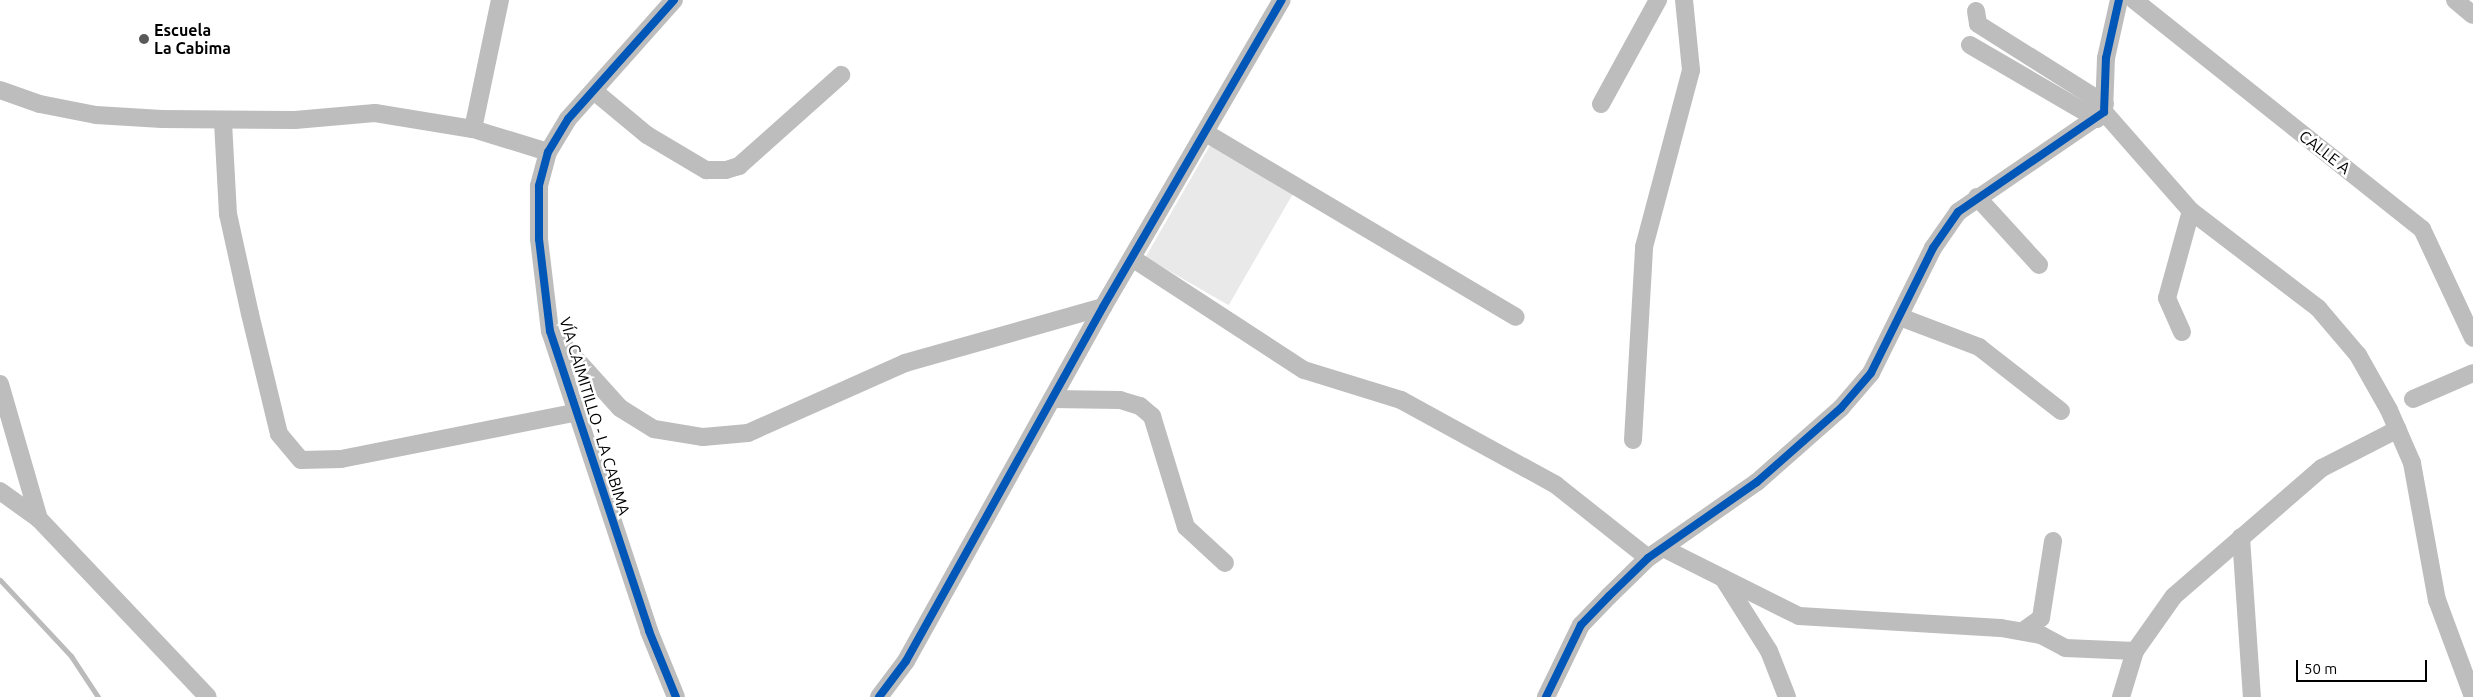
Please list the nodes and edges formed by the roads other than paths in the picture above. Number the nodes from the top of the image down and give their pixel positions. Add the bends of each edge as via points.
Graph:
1 (500, 0) edge
2 (674, 0) edge
3 (1282, 0) edge
4 (1658, 0) edge
5 (1684, 0) edge
6 (2119, 0) edge
7 (2134, 0) edge
8 (2455, 0) edge
9 (1976, 11) dead end
10 (2473, 15) edge
11 (1970, 45) dead end
12 (841, 75) dead end
13 (0, 90) edge
14 (594, 91) junction
15 (1601, 104) dead end
16 (2102, 112) junction
17 (223, 122) junction
18 (473, 129) junction
19 (1206, 133) junction
20 (548, 152) junction
21 (1977, 196) junction
22 (2191, 211) junction
23 (1132, 258) junction
24 (2039, 265) dead end
25 (1104, 307) junction
26 (1516, 317) dead end
27 (1900, 317) junction
28 (550, 331) junction
29 (2182, 332) dead end
30 (2473, 338) edge
31 (2473, 373) edge
32 (0, 384) edge
33 (1052, 399) junction
34 (2413, 399) dead end
35 (2062, 411) dead end
36 (578, 412) junction
37 (2398, 429) junction
38 (1633, 440) dead end
39 (0, 491) edge
40 (39, 519) junction
41 (2241, 537) junction
42 (2052, 541) dead end
43 (1655, 553) junction
44 (1225, 563) dead end
45 (1722, 578) junction
46 (2023, 632) junction
47 (2135, 651) junction
48 (208, 697) edge
49 (676, 697) edge
50 (879, 697) edge
51 (1546, 697) edge
52 (1787, 697) edge
53 (2121, 697) edge
54 (2252, 697) edge
55 (2473, 697) edge

1 - 18 street
2 - 14 street, VÍA CAIMITILLO - LA CABIMA
3 - 19 street
4 - 15 street
5 - 38 street via 1691,70 1644,247
6 - 16 street via 2106,58
7 - 30 street, CALLE A via 2422,229
8 - 10 street
9 - 16 street via 1978,24
11 - 16 street
12 - 14 street via 739,166 726,170 706,170 647,135
13 - 17 street via 40,104 96,115
14 - 20 street, VÍA CAIMITILLO - LA CABIMA via 568,119
16 - 21 street
16 - 22 street
17 - 18 street via 375,113
17 - 36 street via 228,214 250,314 279,434 301,460 341,459
18 - 20 street
19 - 23 street
19 - 26 street
20 - 28 street, VÍA CAIMITILLO - LA CABIMA via 539,186 539,238
21 - 24 street
21 - 27 street via 1958,212 1933,248
22 - 29 street via 2167,298
22 - 37 street via 2318,308 2358,355
23 - 25 street
23 - 43 street via 1304,370 1401,400 1548,481
25 - 28 street via 905,363 748,433 703,437 654,429 620,408
25 - 33 street
27 - 35 street via 1979,347
27 - 43 street via 1871,373 1841,408 1757,482
28 - 36 street, VÍA CAIMITILLO - LA CABIMA
31 - 34 street
32 - 40 street
33 - 44 street via 1120,400 1140,406 1152,416 1186,527
33 - 50 street via 906,661
36 - 49 street, VÍA CAIMITILLO - LA CABIMA via 649,632
37 - 41 street via 2322,468
37 - 55 street via 2412,463 2437,600
39 - 40 street
40 - 48 street
41 - 47 street via 2174,596
41 - 54 street
42 - 46 street via 2041,618
43 - 45 street
43 - 51 street via 1581,625
45 - 46 street via 1800,616
45 - 52 street via 1769,651
46 - 47 street via 2041,635 2065,648
47 - 53 street

